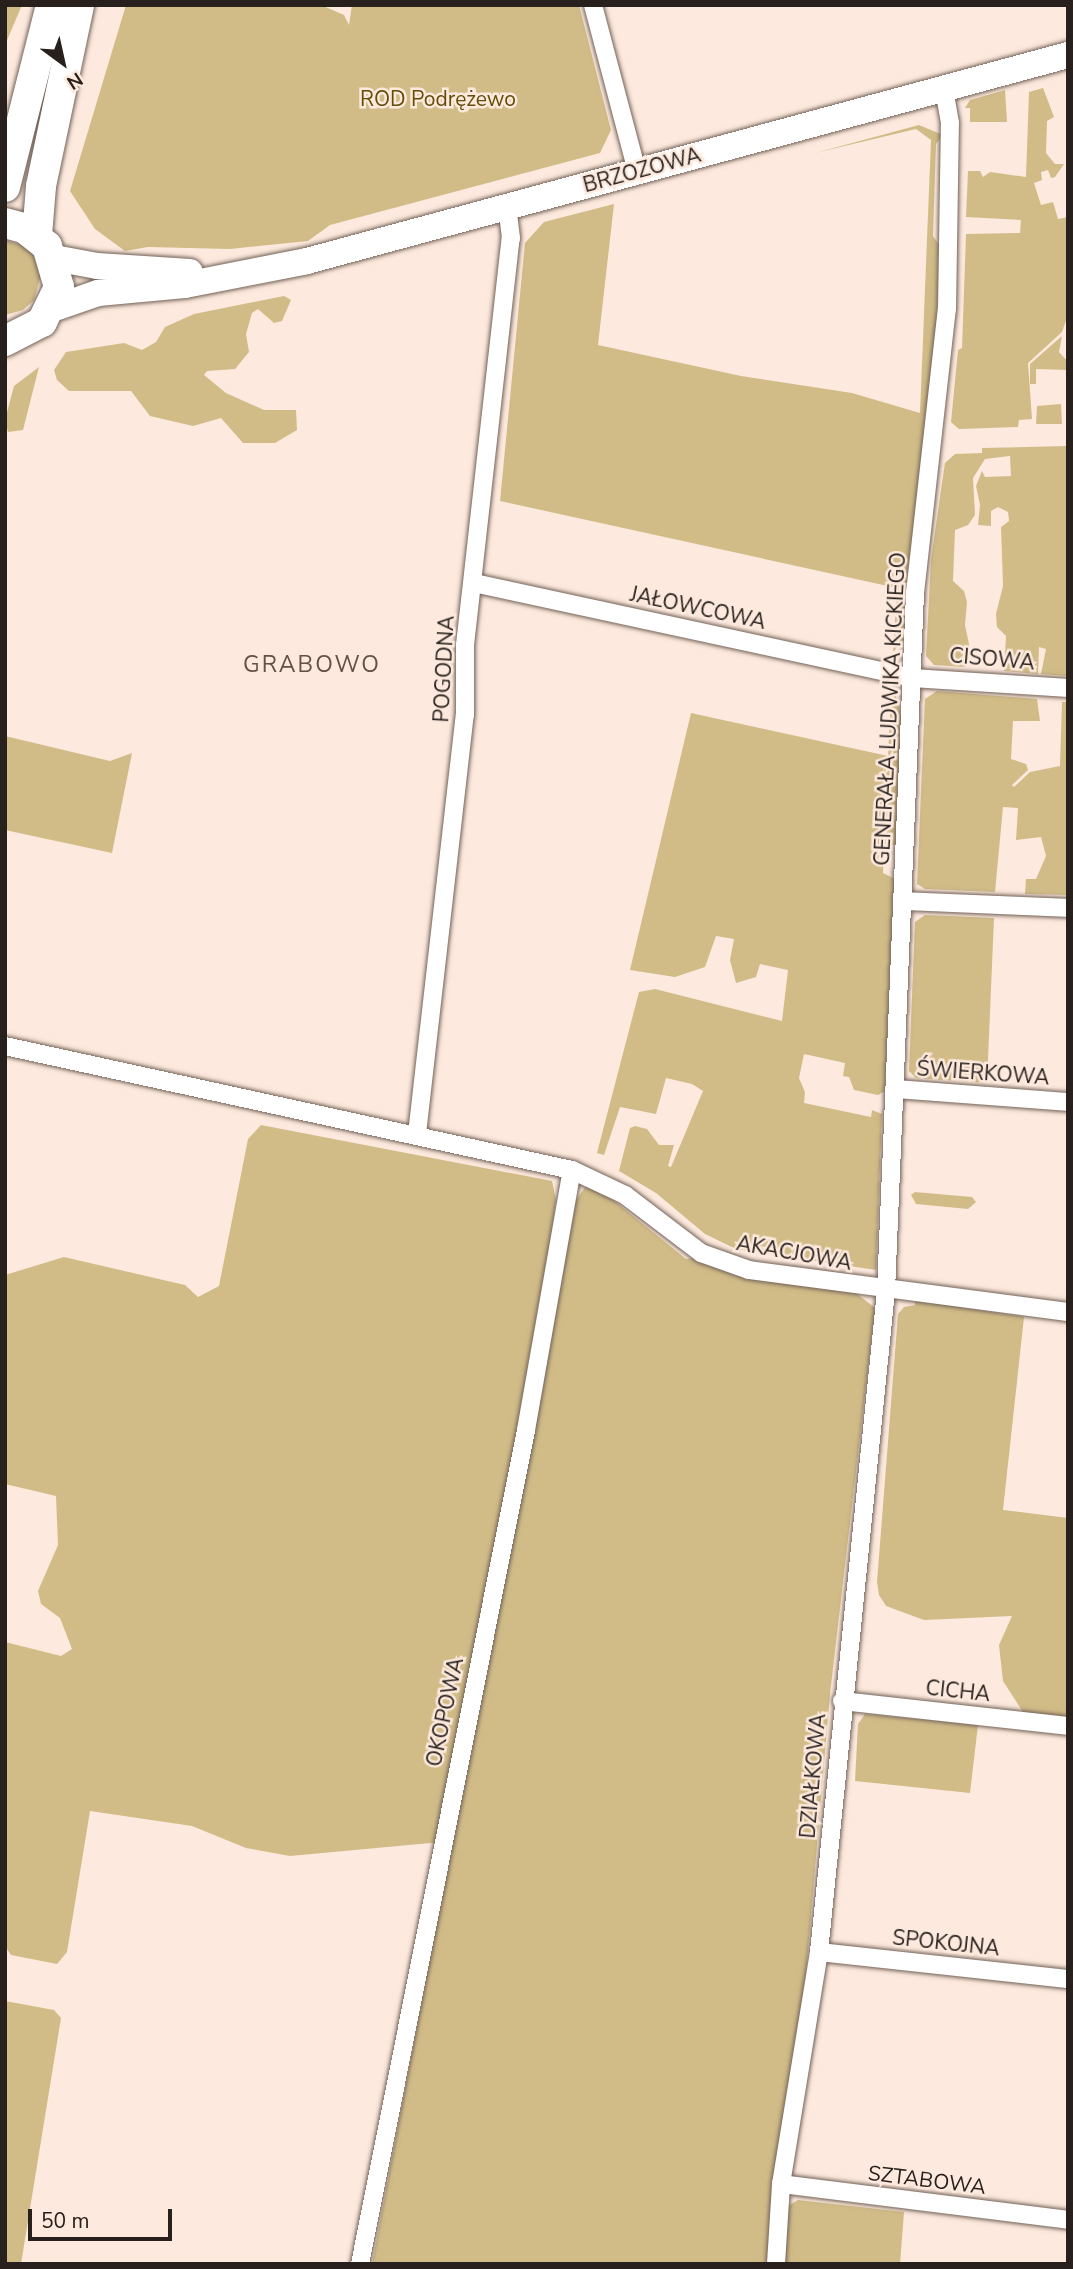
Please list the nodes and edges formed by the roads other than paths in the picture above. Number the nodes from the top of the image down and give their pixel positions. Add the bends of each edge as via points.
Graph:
1 (51, 5) edge
2 (79, 5) edge
3 (593, 5) edge
4 (1068, 55) edge
5 (944, 89) junction
6 (638, 171) junction
7 (5, 187) edge
8 (507, 206) junction
9 (5, 223) edge
10 (46, 246) junction
11 (216, 278) junction
12 (51, 309) junction
13 (6, 344) edge
14 (474, 583) junction
15 (913, 678) junction
16 (1068, 688) edge
17 (903, 901) junction
18 (1068, 908) edge
19 (5, 1046) edge
20 (895, 1089) junction
21 (1068, 1102) edge
22 (417, 1134) junction
23 (572, 1170) junction
24 (886, 1292) junction
25 (1068, 1312) edge
26 (842, 1701) junction
27 (1068, 1726) edge
28 (819, 1952) junction
29 (1068, 1979) edge
30 (781, 2184) junction
31 (1068, 2220) edge
32 (360, 2264) edge
33 (776, 2264) edge

1 - 7 main road
2 - 10 main road via 38,197
3 - 6 street
4 - 5 main road, BRZOZOWA
5 - 6 main road, BRZOZOWA
5 - 15 street, GENERAŁA LUDWIKA KICKIEGO via 950,123 947,309 915,593
6 - 8 main road, BRZOZOWA
8 - 11 main road, BRZOZOWA via 307,261
8 - 14 street, POGODNA via 511,238
9 - 10 main road
10 - 11 main road, BRZOZOWA
10 - 12 main road via 59,286
11 - 12 main road, BRZOZOWA via 97,293
12 - 13 main road via 34,328
14 - 15 street, JAŁOWCOWA
14 - 22 street, POGODNA via 465,645 459,775
15 - 16 street, CISOWA
15 - 17 street, GENERAŁA LUDWIKA KICKIEGO
17 - 18 street
17 - 20 street, GENERAŁA LUDWIKA KICKIEGO
19 - 22 street, AKACJOWA
20 - 21 street, ŚWIERKOWA
20 - 24 street, GENERAŁA LUDWIKA KICKIEGO
22 - 23 street, AKACJOWA
23 - 24 street, AKACJOWA via 625,1195 701,1253 722,1263
23 - 32 street, OKOPOWA via 526,1430
24 - 25 street, AKACJOWA
24 - 26 street, DZIAŁKOWA
26 - 27 street, CICHA
26 - 28 street, DZIAŁKOWA
28 - 29 street, SPOKOJNA
28 - 30 street, DZIAŁKOWA
30 - 31 street, SZTABOWA
30 - 33 street, DZIAŁKOWA

